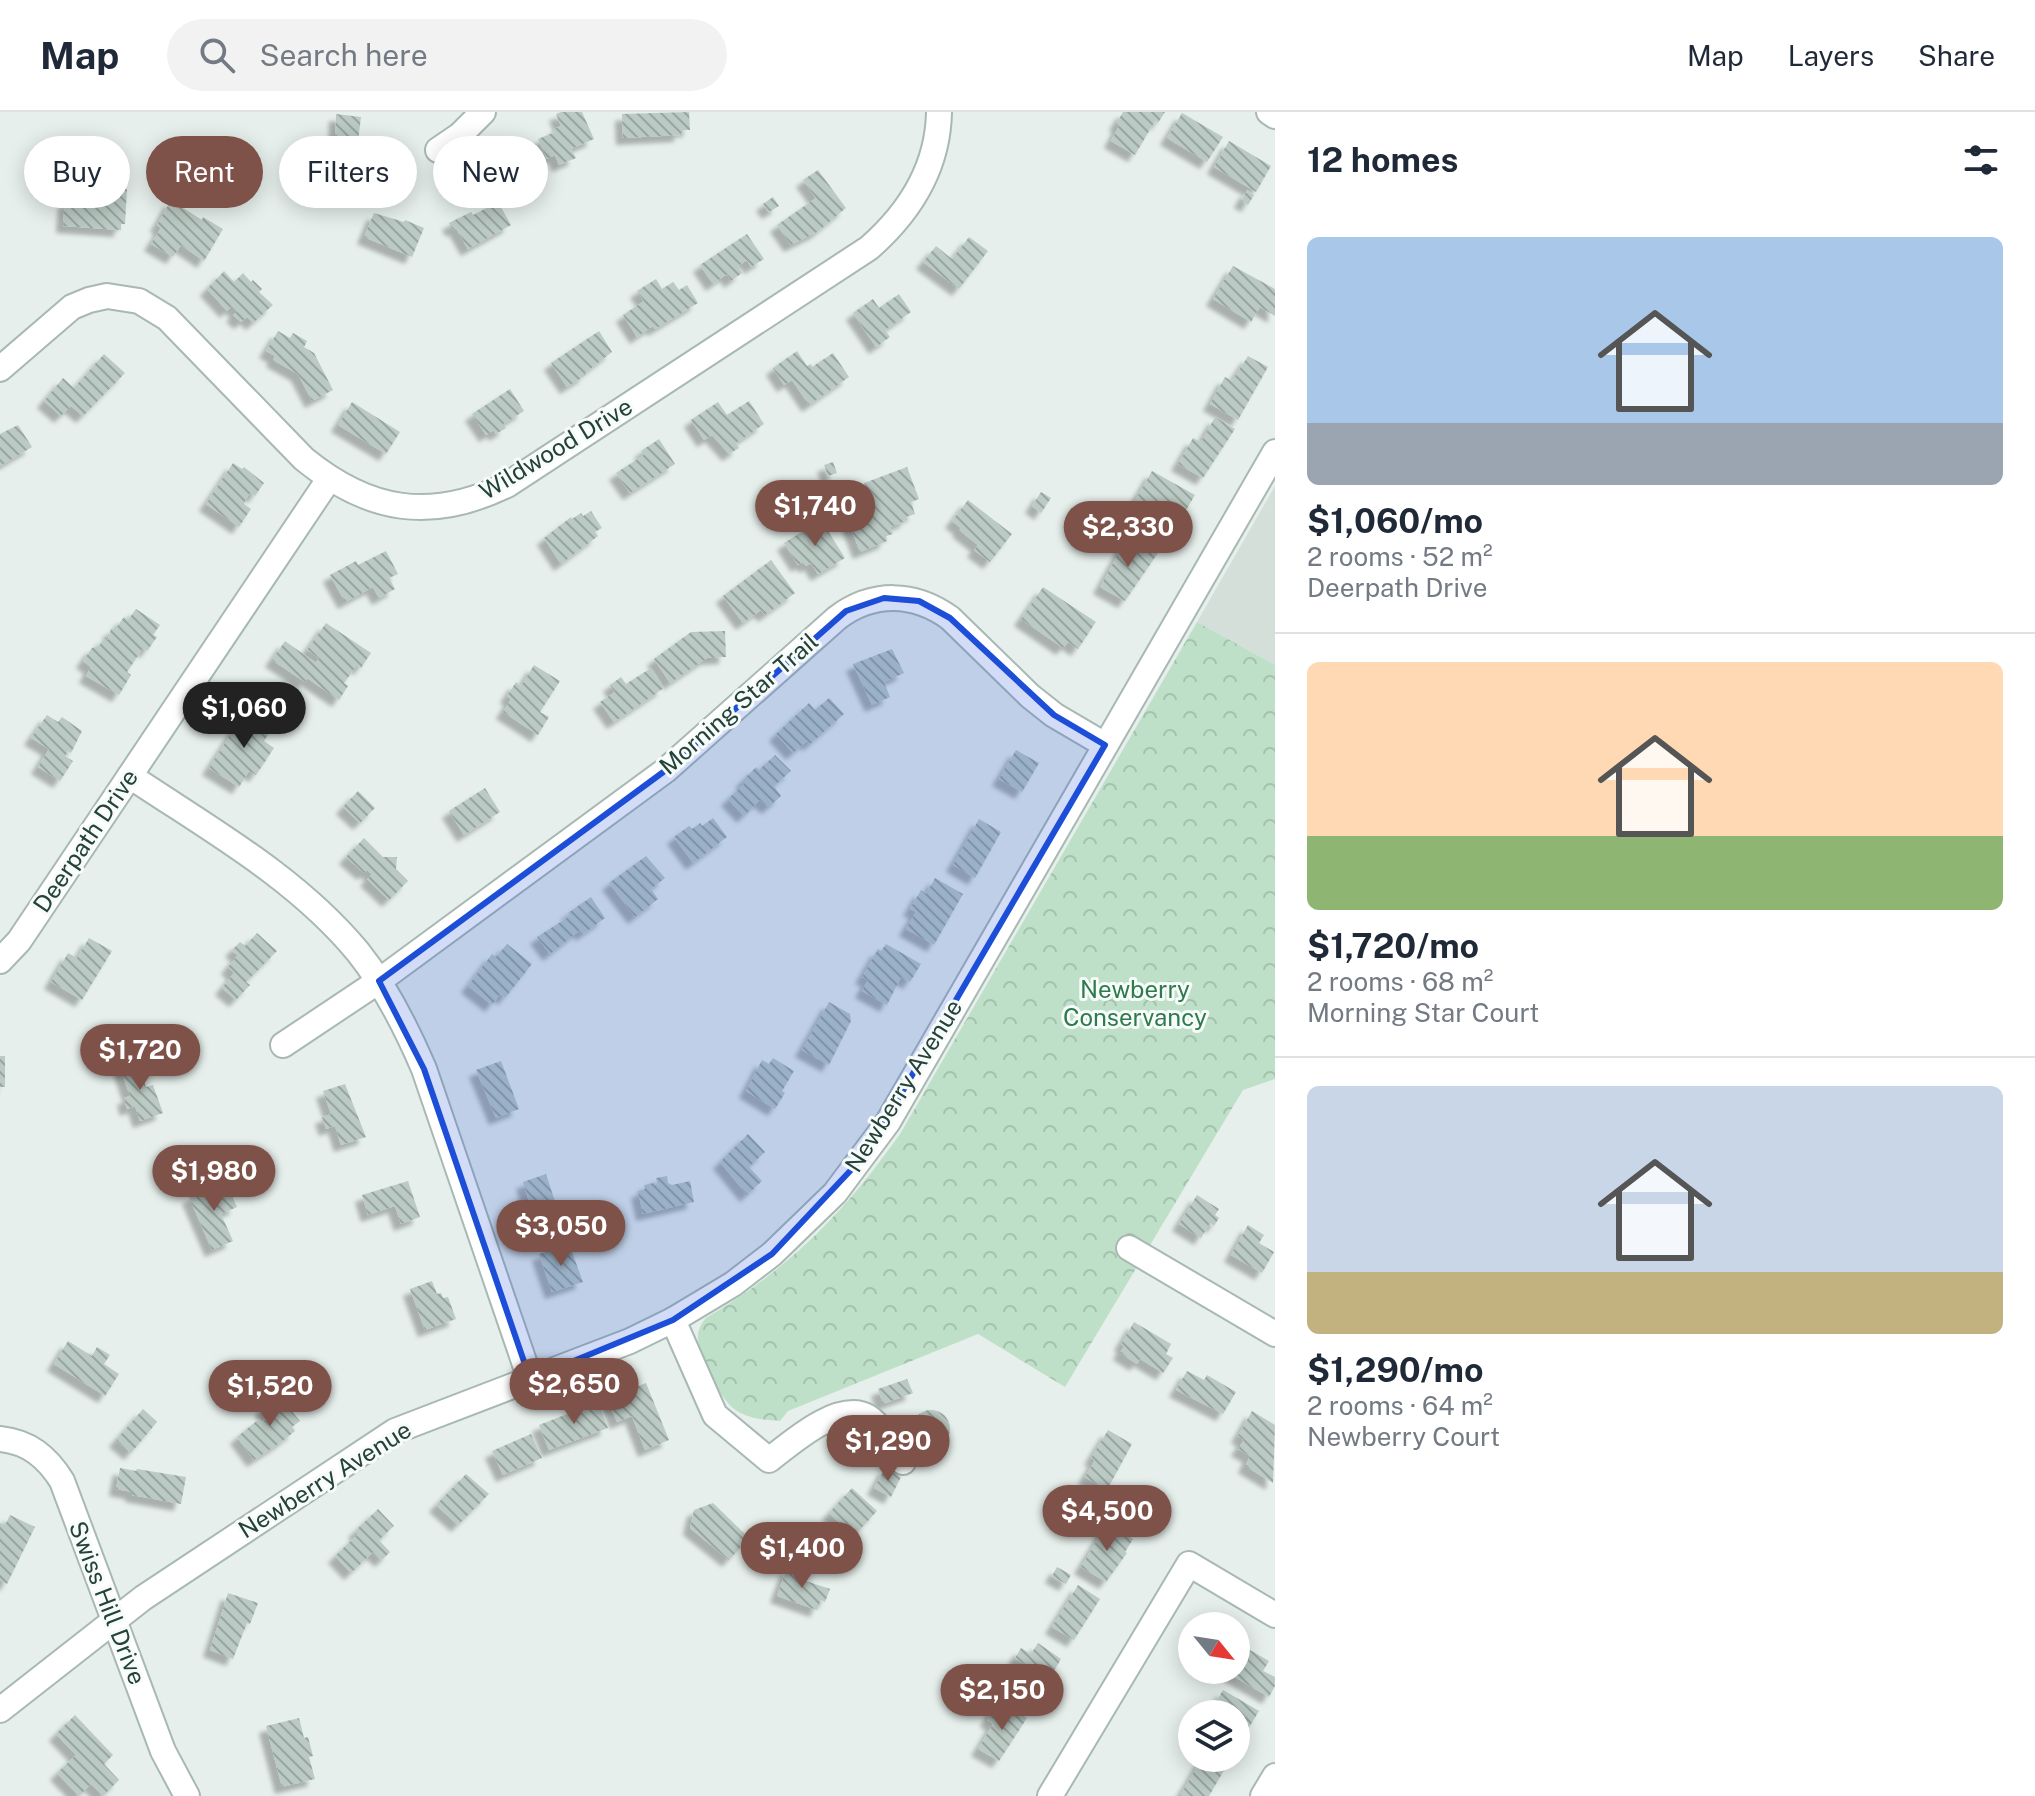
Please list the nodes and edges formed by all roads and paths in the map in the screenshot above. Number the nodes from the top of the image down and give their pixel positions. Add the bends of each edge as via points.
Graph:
1 (483, 112) edge
2 (939, 112) edge
3 (1269, 112) edge
4 (1275, 116) edge
5 (459, 136) edge
6 (0, 369) edge
7 (1275, 452) edge
8 (329, 479) junction
9 (1105, 745) junction
10 (130, 776) junction
11 (0, 961) edge
12 (379, 981) junction
13 (283, 1045) dead end
14 (1129, 1248) dead end
15 (673, 1320) junction
16 (1275, 1334) edge
17 (530, 1379) junction
18 (0, 1439) edge
19 (903, 1462) dead end
20 (1275, 1615) edge
21 (114, 1621) junction
22 (0, 1710) edge
23 (1275, 1776) edge
24 (187, 1796) edge
25 (1050, 1796) edge
26 (1263, 1796) edge

1 - 5 street
2 - 8 street, Wildwood Drive via 937,140 923,183 889,231 507,485 460,504 415,508 362,497
3 - 4 street
6 - 8 street, Wildwood Drive via 72,307 107,296 139,301 167,318
7 - 9 street, Newberry Avenue
8 - 10 street, Deerpath Drive
9 - 12 street, Morning Star Trail via 1030,696 936,608 902,597 864,602 837,618 666,770
9 - 15 street, Newberry Avenue via 866,1154 835,1193 772,1254
10 - 11 street, Deerpath Drive via 19,941
10 - 12 street via 296,889 329,919
12 - 13 street, Morning Star Trail
12 - 17 street via 424,1069
14 - 16 street
15 - 17 street, Newberry Avenue
15 - 19 street via 715,1415 769,1460 812,1428 852,1413 868,1417
17 - 21 street, Newberry Avenue via 395,1431
18 - 21 street, Swiss Hill Drive via 23,1444 52,1465
20 - 25 street via 1189,1564
21 - 22 street, Newberry Avenue
21 - 24 street, Swiss Hill Drive via 163,1751
23 - 26 street

